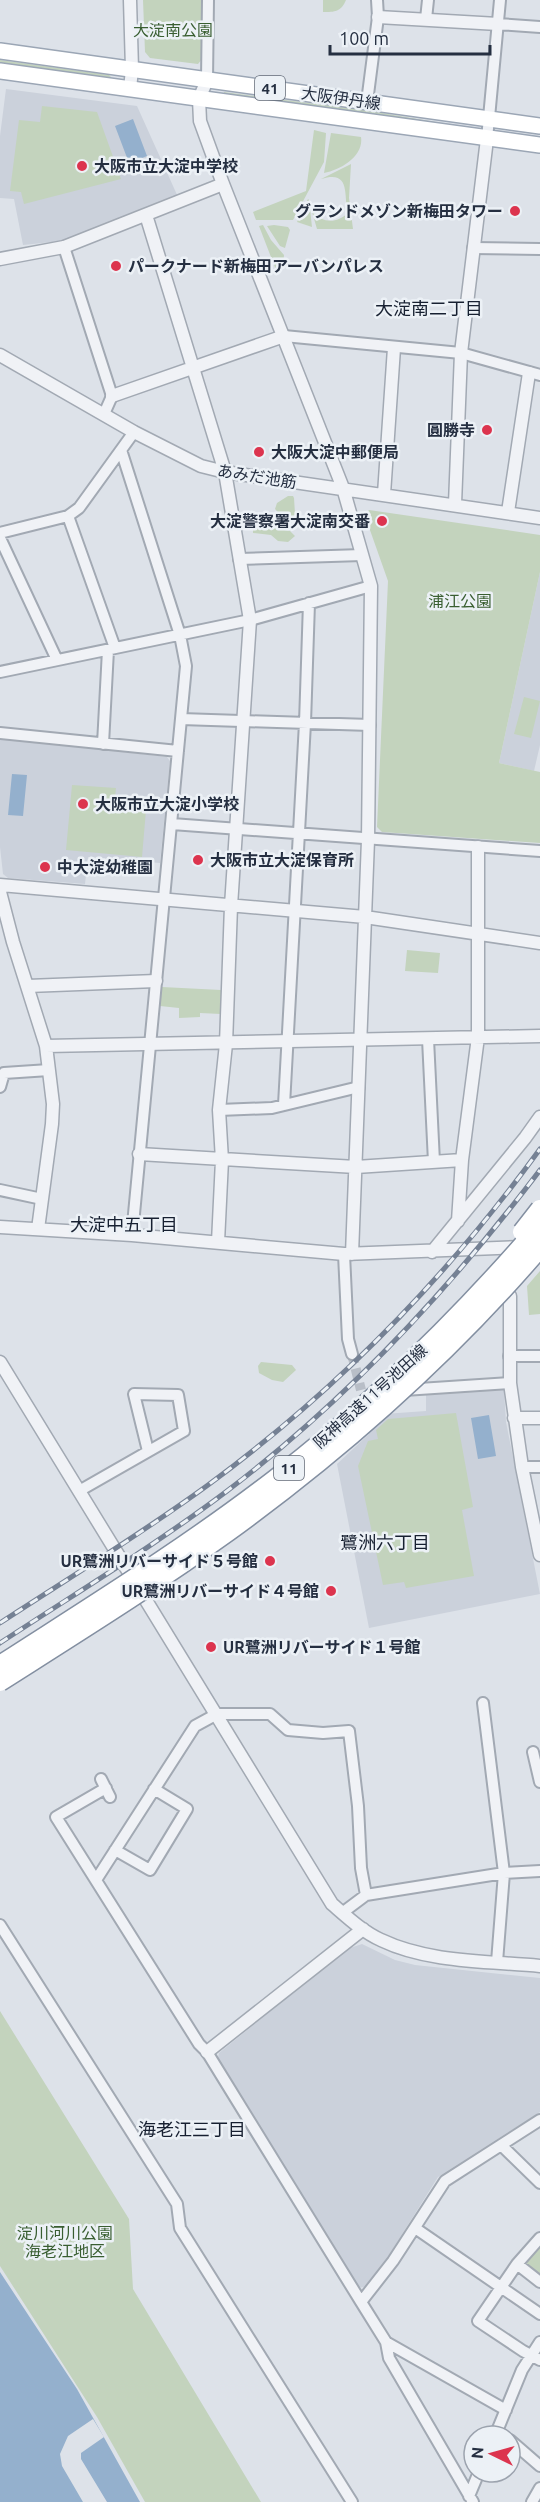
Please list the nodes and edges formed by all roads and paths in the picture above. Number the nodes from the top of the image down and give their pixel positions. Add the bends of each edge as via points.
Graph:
1 (130, 0) edge
2 (208, 0) edge
3 (377, 0) edge
4 (428, 0) edge
5 (500, 0) edge
6 (378, 16) junction
7 (426, 19) junction
8 (498, 24) junction
9 (540, 27) edge
10 (0, 51) edge
11 (132, 69) junction
12 (0, 71) edge
13 (207, 80) junction
14 (130, 89) junction
15 (199, 99) junction
16 (367, 102) junction
17 (488, 119) junction
18 (540, 126) edge
19 (487, 138) junction
20 (540, 145) edge
21 (223, 184) junction
22 (146, 215) junction
23 (64, 247) junction
24 (473, 248) junction
25 (540, 249) edge
26 (0, 259) edge
27 (284, 336) junction
28 (394, 348) junction
29 (461, 353) junction
30 (0, 355) edge
31 (194, 368) junction
32 (535, 374) edge
33 (112, 396) junction
34 (104, 414) junction
35 (134, 432) junction
36 (121, 450) junction
37 (225, 472) junction
38 (343, 488) junction
39 (384, 494) junction
40 (455, 504) junction
41 (508, 512) junction
42 (68, 516) junction
43 (540, 518) edge
44 (0, 536) edge
45 (362, 555) junction
46 (239, 559) junction
47 (371, 586) junction
48 (309, 603) junction
49 (250, 620) junction
50 (180, 635) junction
51 (112, 649) junction
52 (57, 660) junction
53 (0, 672) edge
54 (181, 719) junction
55 (243, 721) junction
56 (305, 723) junction
57 (370, 725) junction
58 (0, 733) edge
59 (103, 744) junction
60 (178, 751) junction
61 (172, 824) junction
62 (235, 828) junction
63 (299, 834) junction
64 (368, 840) junction
65 (478, 847) junction
66 (540, 851) edge
67 (0, 885) edge
68 (0, 892) edge
69 (163, 901) junction
70 (231, 906) junction
71 (294, 911) junction
72 (365, 917) junction
73 (478, 934) junction
74 (540, 943) edge
75 (156, 981) junction
76 (28, 986) junction
77 (540, 1036) edge
78 (478, 1037) junction
79 (428, 1039) junction
80 (361, 1041) junction
81 (286, 1043) junction
82 (226, 1044) junction
83 (46, 1046) junction
84 (150, 1046) junction
85 (49, 1070) junction
86 (359, 1087) junction
87 (0, 1088) edge
88 (284, 1105) junction
89 (219, 1110) junction
90 (540, 1117) edge
91 (139, 1154) junction
92 (222, 1160) junction
93 (462, 1160) junction
94 (434, 1162) junction
95 (356, 1167) junction
96 (0, 1190) edge
97 (42, 1199) junction
98 (540, 1209) edge
99 (458, 1221) junction
100 (540, 1225) edge
101 (0, 1227) edge
102 (38, 1229) junction
103 (132, 1234) junction
104 (218, 1242) junction
105 (540, 1247) edge
106 (507, 1248) junction
107 (432, 1252) junction
108 (348, 1254) junction
109 (478, 1291) junction
110 (510, 1296) joint
111 (352, 1354) tunnel mouth
112 (509, 1356) junction
113 (540, 1356) edge
114 (0, 1362) edge
115 (510, 1383) junction
116 (362, 1390) dead end
117 (514, 1418) junction
118 (540, 1418) edge
119 (148, 1451) junction
120 (522, 1467) junction
121 (540, 1467) edge
122 (79, 1491) junction
123 (534, 1501) edge
124 (540, 1555) edge
125 (0, 1665) edge
126 (0, 1682) edge
127 (483, 1703) dead end
128 (217, 1714) junction
129 (533, 1752) dead end
130 (540, 1782) edge
131 (106, 1788) dead end
132 (154, 1789) junction
133 (115, 1850) junction
134 (540, 1871) edge
135 (504, 1873) junction
136 (96, 1880) junction
137 (366, 1895) junction
138 (342, 1913) junction
139 (0, 1925) edge
140 (363, 1929) junction
141 (497, 1962) junction
142 (540, 1966) edge
143 (207, 2052) junction
144 (540, 2120) edge
145 (501, 2145) junction
146 (540, 2182) edge
147 (415, 2228) junction
148 (540, 2238) edge
149 (518, 2264) junction
150 (540, 2282) edge
151 (501, 2287) junction
152 (362, 2302) junction
153 (540, 2314) edge
154 (386, 2342) junction
155 (540, 2342) edge
156 (536, 2357) edge
157 (506, 2410) junction
158 (502, 2424) edge
159 (522, 2450) edge
160 (540, 2466) edge
161 (475, 2484) edge
162 (540, 2488) edge
163 (471, 2499) edge
164 (352, 2502) edge
165 (532, 2502) edge

1 - 11 street
2 - 13 street
3 - 6 street
4 - 7 street
5 - 8 street
6 - 7 street
6 - 16 street
7 - 8 street
8 - 9 street
8 - 17 street
10 - 11 main road, 大阪伊丹線 / 41
11 - 13 main road, 大阪伊丹線 / 41
11 - 14 street
12 - 14 main road, 大阪伊丹線 / 41
13 - 15 street
13 - 16 main road, 大阪伊丹線 / 41
14 - 15 main road, 大阪伊丹線 / 41
15 - 19 main road, 大阪伊丹線 / 41
15 - 21 street via 200,121
16 - 17 main road, 大阪伊丹線 / 41
17 - 18 main road, 大阪伊丹線 / 41
17 - 19 street
19 - 20 main road, 大阪伊丹線 / 41
19 - 24 street
21 - 22 street
21 - 27 street
22 - 23 street
22 - 31 street
23 - 26 street
23 - 33 street
24 - 25 street
24 - 29 street
27 - 28 street
27 - 31 street
27 - 38 street
28 - 29 street
28 - 39 street
29 - 32 street
29 - 40 street
30 - 34 street, あみだ池筋
31 - 33 street
31 - 37 street
32 - 41 street
33 - 34 street
34 - 35 street, あみだ池筋
35 - 36 street
35 - 37 street, あみだ池筋 via 201,466
36 - 42 street
36 - 50 street
37 - 38 street, あみだ池筋
37 - 46 street
38 - 39 street, あみだ池筋
38 - 45 street
39 - 40 street, あみだ池筋
40 - 41 street, あみだ池筋
41 - 43 street, あみだ池筋
42 - 44 street
42 - 51 street
44 - 52 street
45 - 46 street
45 - 47 street
46 - 49 street
47 - 48 street
47 - 57 street
48 - 49 street
48 - 56 street
49 - 50 street
49 - 55 street
50 - 51 street
50 - 54 street via 186,666
51 - 52 street
51 - 59 street
52 - 53 street
54 - 55 street
54 - 60 street
55 - 56 street
55 - 62 street
56 - 57 street
56 - 63 street
57 - 64 street
58 - 59 street
59 - 60 street
60 - 61 street
61 - 62 street
61 - 69 street
62 - 63 street
62 - 70 street
63 - 64 street
63 - 71 street
64 - 65 street
64 - 72 street
65 - 66 street
65 - 73 street
67 - 69 street
68 - 76 street
69 - 70 street
69 - 75 street
70 - 71 street
70 - 82 street
71 - 72 street
71 - 81 street
72 - 73 street
72 - 80 street
73 - 74 street
73 - 78 street
75 - 76 street
75 - 84 street
76 - 83 street
77 - 78 street
78 - 79 street
78 - 93 street
79 - 80 street
79 - 94 street
80 - 81 street
80 - 86 street
81 - 82 street
81 - 88 street
82 - 84 street
82 - 89 street
83 - 84 street
83 - 85 street
84 - 91 street
85 - 87 street via 4,1072
85 - 97 street via 52,1125
86 - 88 street
86 - 95 street
88 - 89 street
89 - 92 street
90 - 99 street
91 - 92 street
91 - 103 street
92 - 95 street
92 - 104 street
93 - 94 street
93 - 99 street
94 - 95 street
95 - 108 street
96 - 97 street
97 - 102 street
98 - 109 highway, 11, bridge
99 - 107 street
100 - 109 highway, 阪神高速11号池田線 / 11, bridge
101 - 102 street
102 - 103 street
103 - 104 street
104 - 108 street
105 - 106 street
105 - 126 highway, 阪神高速11号池田線 / 11, bridge via 437,1355 340,1444 167,1574
106 - 107 street
106 - 110 street
107 - 108 street
108 - 111 street via 348,1339
109 - 125 highway, 阪神高速11号池田線 / 11, bridge via 374,1394 276,1478 159,1562
110 - 112 street
112 - 113 street
112 - 115 street
114 - 122 street
115 - 116 street
115 - 117 street
117 - 118 street
117 - 120 street
119 - 119 street via 184,1431 178,1395 134,1394
119 - 122 street
120 - 121 street
120 - 123 street
122 - 128 street
123 - 124 street
127 - 135 street
128 - 132 street via 195,1726
128 - 137 street via 270,1714 288,1730 349,1731
128 - 138 street via 323,1891
129 - 130 street
131 - 136 street via 56,1817
132 - 133 street
132 - 133 street via 187,1809 150,1870
133 - 136 street
134 - 135 street
135 - 137 street
135 - 141 street
136 - 143 street
137 - 138 street
138 - 140 street
139 - 164 street via 177,2204 180,2228
140 - 141 street via 378,1939 419,1954
140 - 143 street
141 - 142 street
143 - 152 street
144 - 145 street
145 - 146 street
145 - 147 street via 445,2181
147 - 151 street
147 - 152 street
148 - 149 street
149 - 150 street
149 - 151 street
151 - 153 street
151 - 156 street via 478,2320
152 - 154 street
154 - 157 street
154 - 163 street via 389,2358
155 - 156 street
156 - 157 street
157 - 158 street
159 - 160 street
161 - 163 street
162 - 165 street

